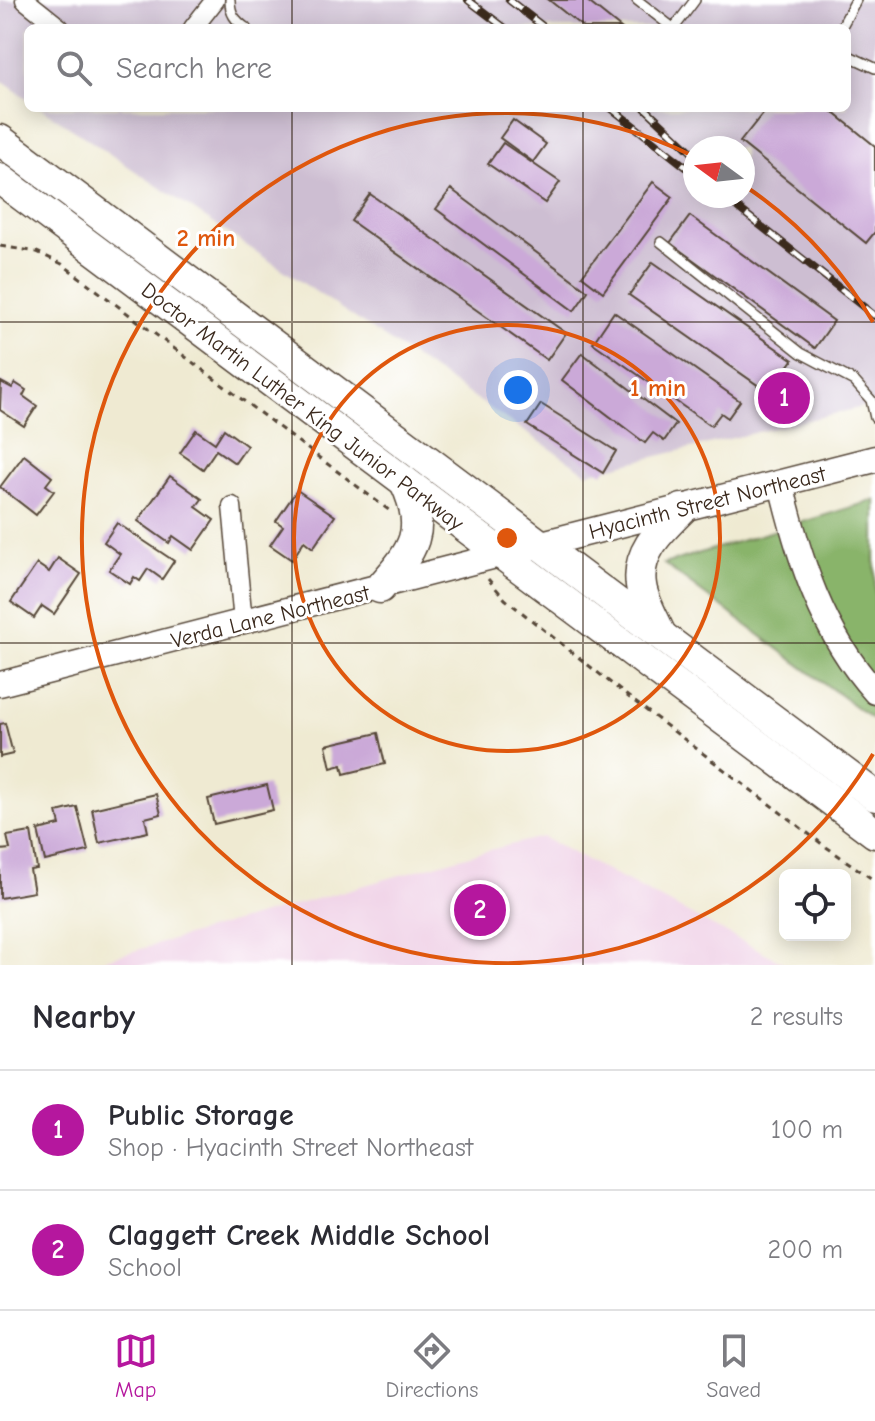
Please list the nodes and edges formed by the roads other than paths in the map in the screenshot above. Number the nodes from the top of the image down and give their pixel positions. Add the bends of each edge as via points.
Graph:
1 (25, 0) edge
2 (215, 0) edge
3 (230, 0) edge
4 (637, 0) edge
5 (695, 0) edge
6 (856, 0) edge
7 (55, 24) edge
8 (196, 24) edge
9 (240, 24) edge
10 (669, 24) edge
11 (677, 24) edge
12 (843, 24) edge
13 (851, 57) edge
14 (875, 68) edge
15 (0, 140) edge
16 (0, 179) edge
17 (661, 242) dead end
18 (875, 418) edge
19 (875, 459) edge
20 (405, 482) junction
21 (781, 484) junction
22 (232, 506) dead end
23 (682, 509) junction
24 (539, 544) junction
25 (500, 555) junction
26 (380, 588) junction
27 (243, 622) junction
28 (661, 635) junction
29 (0, 684) edge
30 (875, 692) edge
31 (875, 796) edge
32 (875, 833) edge

1 - 7 street
2 - 8 street
3 - 9 lane via 230,11
4 - 10 lane
5 - 11 lane
6 - 12 lane
13 - 14 lane
15 - 24 highway, Doctor Martin Luther King Junior Parkway
16 - 20 highway, Doctor Martin Luther King Junior Parkway
17 - 18 lane via 801,353 854,381 871,400
19 - 21 main road, Hyacinth Street Northeast
20 - 25 highway, Doctor Martin Luther King Junior Parkway
20 - 26 highway via 418,528 406,559
21 - 23 main road, Hyacinth Street Northeast
21 - 30 street via 810,584 834,636
22 - 27 street
23 - 24 main road, Hyacinth Street Northeast
23 - 28 highway via 653,537 643,559 641,585
24 - 25 main road, Verda Lane Northeast
24 - 28 highway, Doctor Martin Luther King Junior Parkway
25 - 26 street, Verda Lane Northeast
25 - 32 highway, Doctor Martin Luther King Junior Parkway
26 - 27 street, Verda Lane Northeast
27 - 29 street, Verda Lane Northeast
28 - 31 highway, Doctor Martin Luther King Junior Parkway

